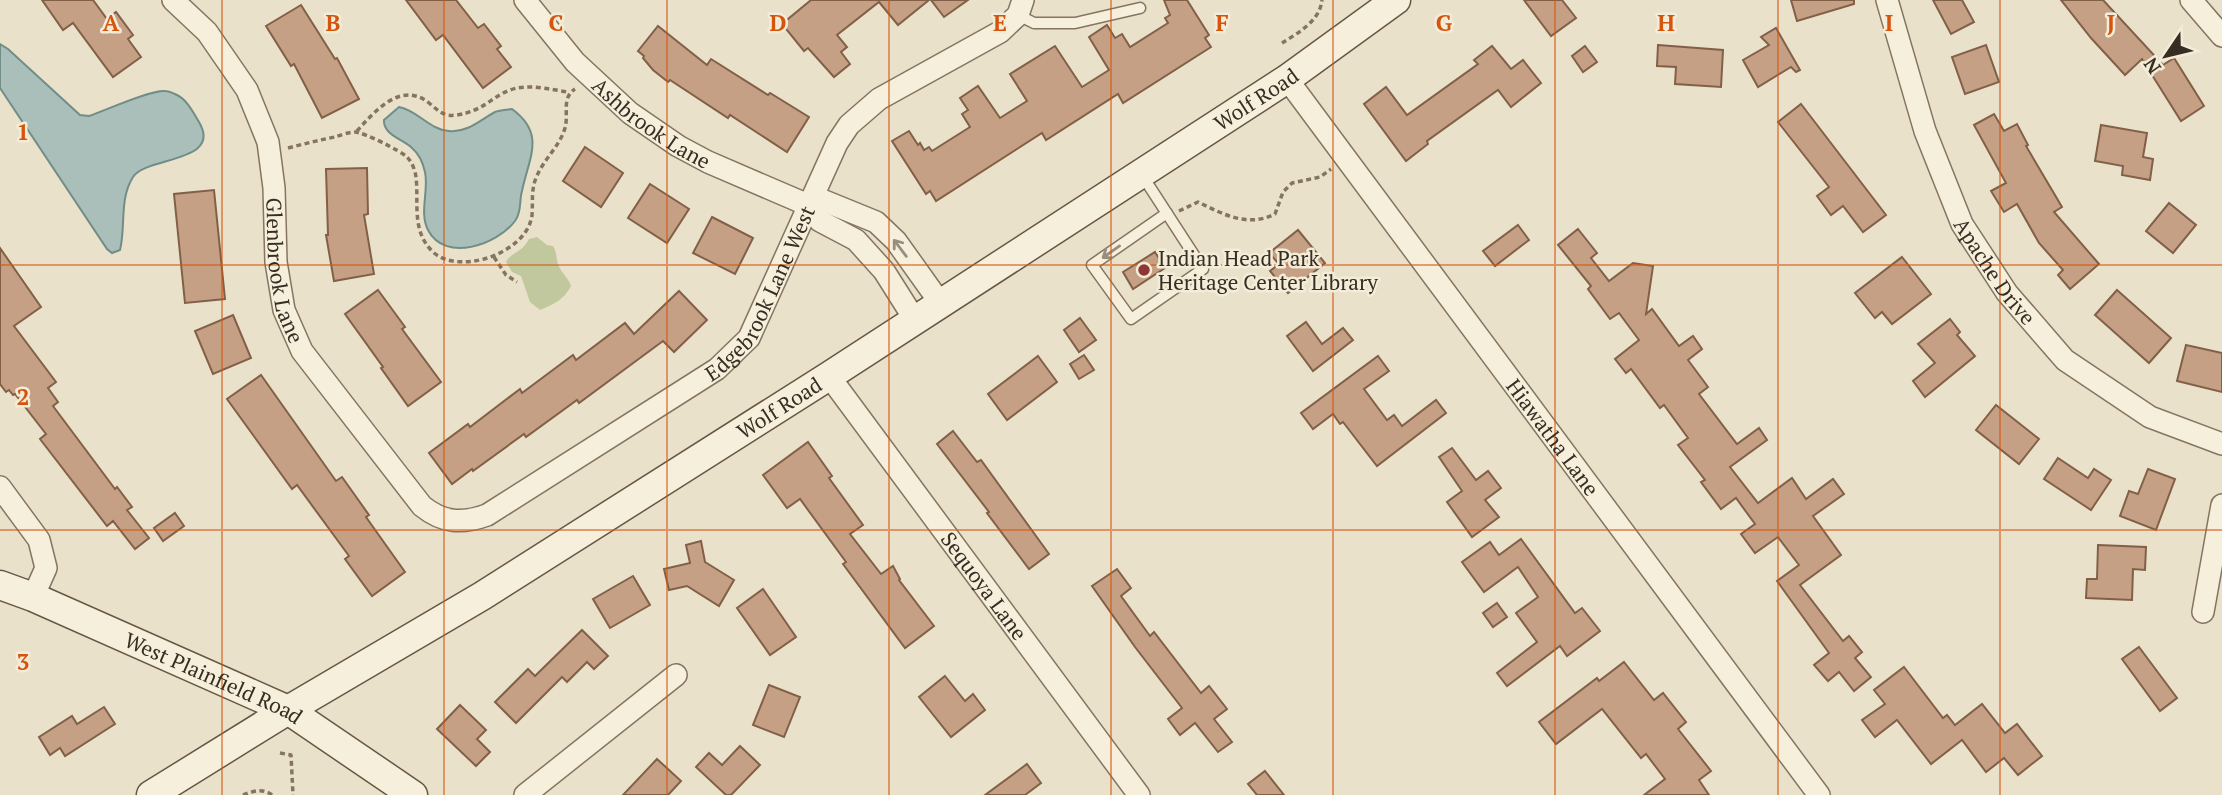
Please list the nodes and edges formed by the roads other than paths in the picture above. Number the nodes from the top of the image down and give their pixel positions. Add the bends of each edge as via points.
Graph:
1 (173, 0) edge
2 (525, 0) edge
3 (1396, 0) edge
4 (1887, 0) edge
5 (2191, 0) edge
6 (1021, 8) edge
7 (1140, 8) dead end
8 (2222, 36) edge
9 (1287, 79) junction
10 (1141, 173) junction
11 (808, 205) junction
12 (1167, 213) junction
13 (941, 303) junction
14 (915, 320) junction
15 (829, 376) junction
16 (2222, 444) edge
17 (0, 487) edge
18 (2222, 505) edge
19 (439, 518) joint
20 (0, 585) edge
21 (33, 597) junction
22 (2203, 612) dead end
23 (676, 675) dead end
24 (288, 710) junction
25 (151, 795) edge
26 (413, 795) edge
27 (525, 795) edge
28 (1139, 795) edge
29 (1819, 795) edge

1 - 19 street, Glenbrook Lane via 207,32 247,90 268,142 276,262 284,310 302,351 414,498
2 - 11 street, Ashbrook Lane via 575,62 630,113 708,162
3 - 9 street, Wolf Road
4 - 16 street, Apache Drive via 1925,131 1962,224 2007,293 2066,360 2150,416
5 - 8 street
6 - 7 lane via 1034,23 1075,23
6 - 11 street, Edgebrook Lane West via 1000,32 861,113 837,143
9 - 10 street, Wolf Road
9 - 29 street, Hiawatha Lane
10 - 12 lane
10 - 13 street, Wolf Road
13 -> 11 street, Ashbrook Lane via 896,241 876,222 822,200
11 - 14 street, Ashbrook Lane via 820,221 856,240 884,271
11 - 19 street, Edgebrook Lane West via 749,338 717,369 487,514 464,521
12 -> 12 lane via 1092,265 1131,319 1203,269
13 - 14 street, Wolf Road
14 - 15 street, Wolf Road
15 - 24 street, Wolf Road via 482,596
15 - 28 street, Sequoya Lane
17 - 21 street via 39,540 46,569
18 - 22 street
20 - 21 street, West Plainfield Road
21 - 24 street, West Plainfield Road
23 - 27 street
24 - 25 street, Wolf Road
24 - 26 street, West Plainfield Road

